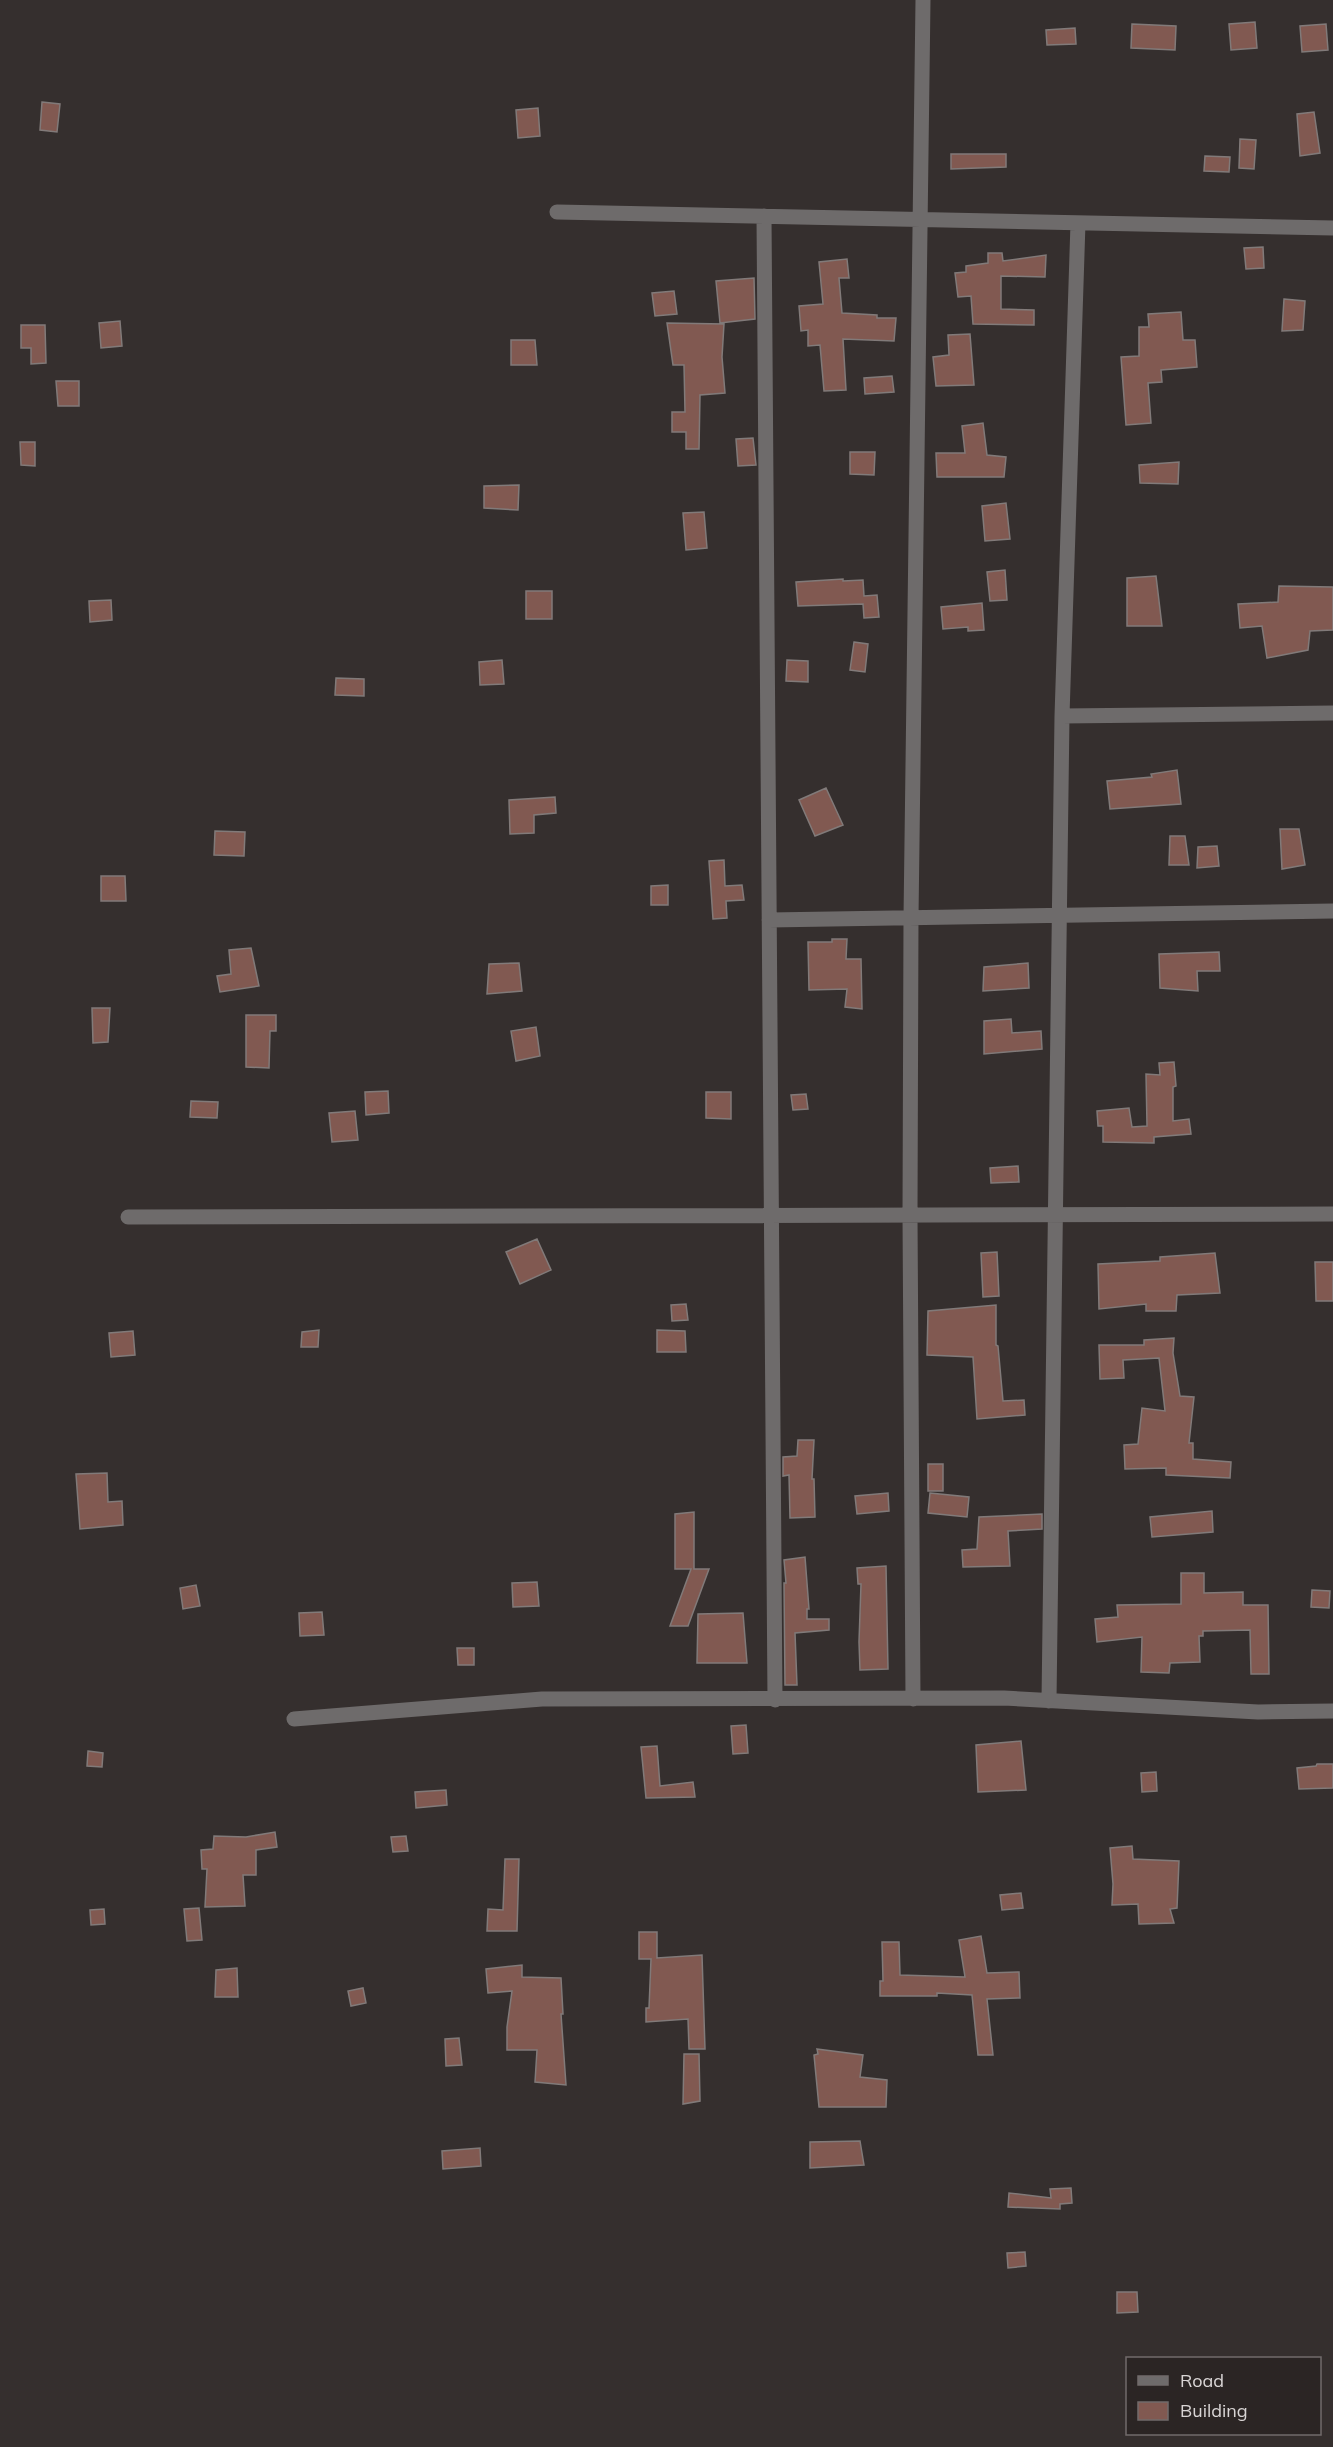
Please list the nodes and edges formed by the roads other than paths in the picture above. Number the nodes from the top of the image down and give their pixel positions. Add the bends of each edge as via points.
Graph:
1 (923, 0) edge
2 (557, 212) dead end
3 (764, 216) junction
4 (920, 220) junction
5 (1078, 223) junction
6 (1333, 228) edge
7 (1333, 713) edge
8 (1062, 716) junction
9 (1333, 911) edge
10 (1059, 916) junction
11 (911, 918) junction
12 (770, 921) junction
13 (1333, 1214) edge
14 (772, 1215) junction
15 (910, 1215) junction
16 (1056, 1215) junction
17 (128, 1216) dead end
18 (913, 1699) junction
19 (775, 1700) junction
20 (1049, 1701) junction
21 (1333, 1711) edge
22 (294, 1719) dead end

1 - 4 street
2 - 3 street
3 - 4 street
3 - 12 street
4 - 5 street
4 - 11 street
5 - 6 street
5 - 8 street
7 - 8 street
8 - 10 street
9 - 10 street
10 - 11 street
10 - 16 street
11 - 12 street
11 - 15 street
12 - 14 street
13 - 16 street
14 - 15 street
14 - 17 street
14 - 19 street
15 - 16 street
15 - 18 street
16 - 20 street
18 - 19 street
18 - 20 street
19 - 22 street via 542,1699
20 - 21 street via 1258,1712

